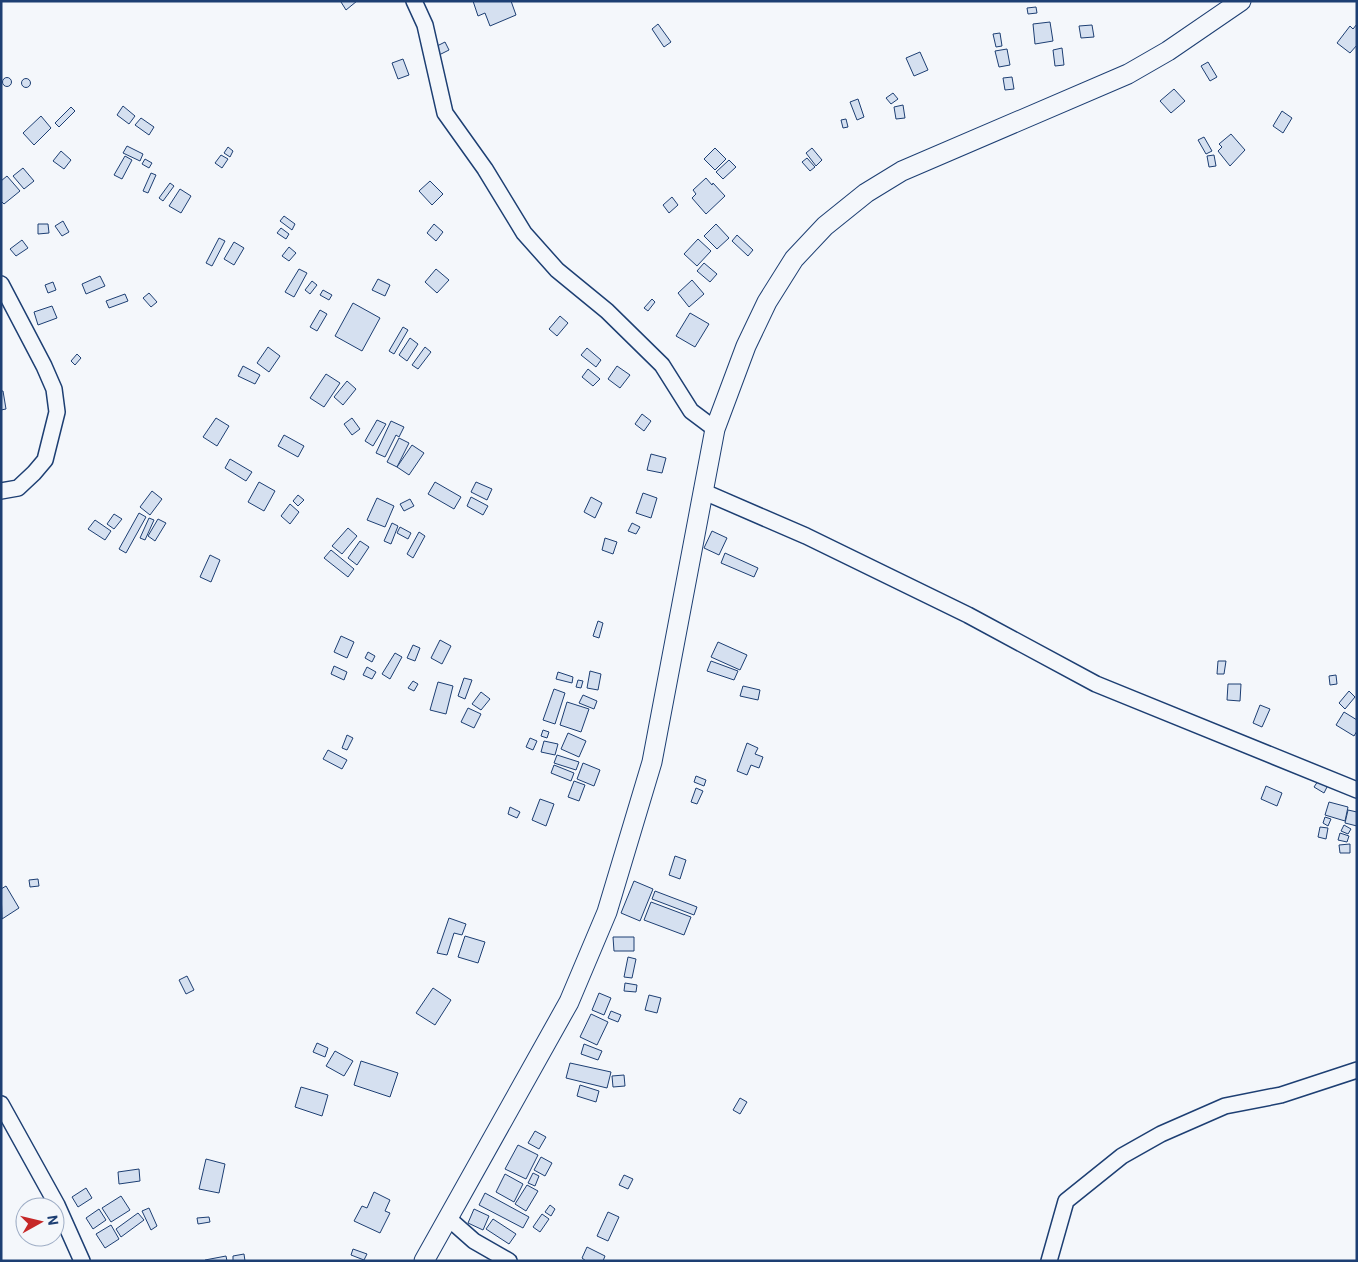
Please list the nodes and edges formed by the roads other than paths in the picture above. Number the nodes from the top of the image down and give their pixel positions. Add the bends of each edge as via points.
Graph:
1 (414, 1) edge
2 (1241, 1) edge
3 (1, 284) edge
4 (715, 428) junction
5 (1, 491) edge
6 (702, 491) junction
7 (1357, 790) edge
8 (1357, 1070) edge
9 (1, 1104) edge
10 (448, 1218) junction
11 (82, 1261) edge
12 (424, 1261) edge
13 (509, 1261) edge
14 (1048, 1261) edge

1 - 4 street via 425,26 445,113 485,168 524,234 557,270 662,365 691,411
2 - 4 main road via 1128,74 902,171 866,192 825,226 794,259 767,302 746,346
3 - 5 street via 51,381 57,412 45,460 18,488
4 - 6 main road
6 - 7 street via 823,544 968,615 1096,684
6 - 10 main road via 652,762 607,912 569,1002
8 - 14 street via 1280,1094 1225,1106 1161,1134 1122,1156 1066,1201
9 - 11 street via 57,1205
10 - 12 main road
10 - 13 street via 474,1241

